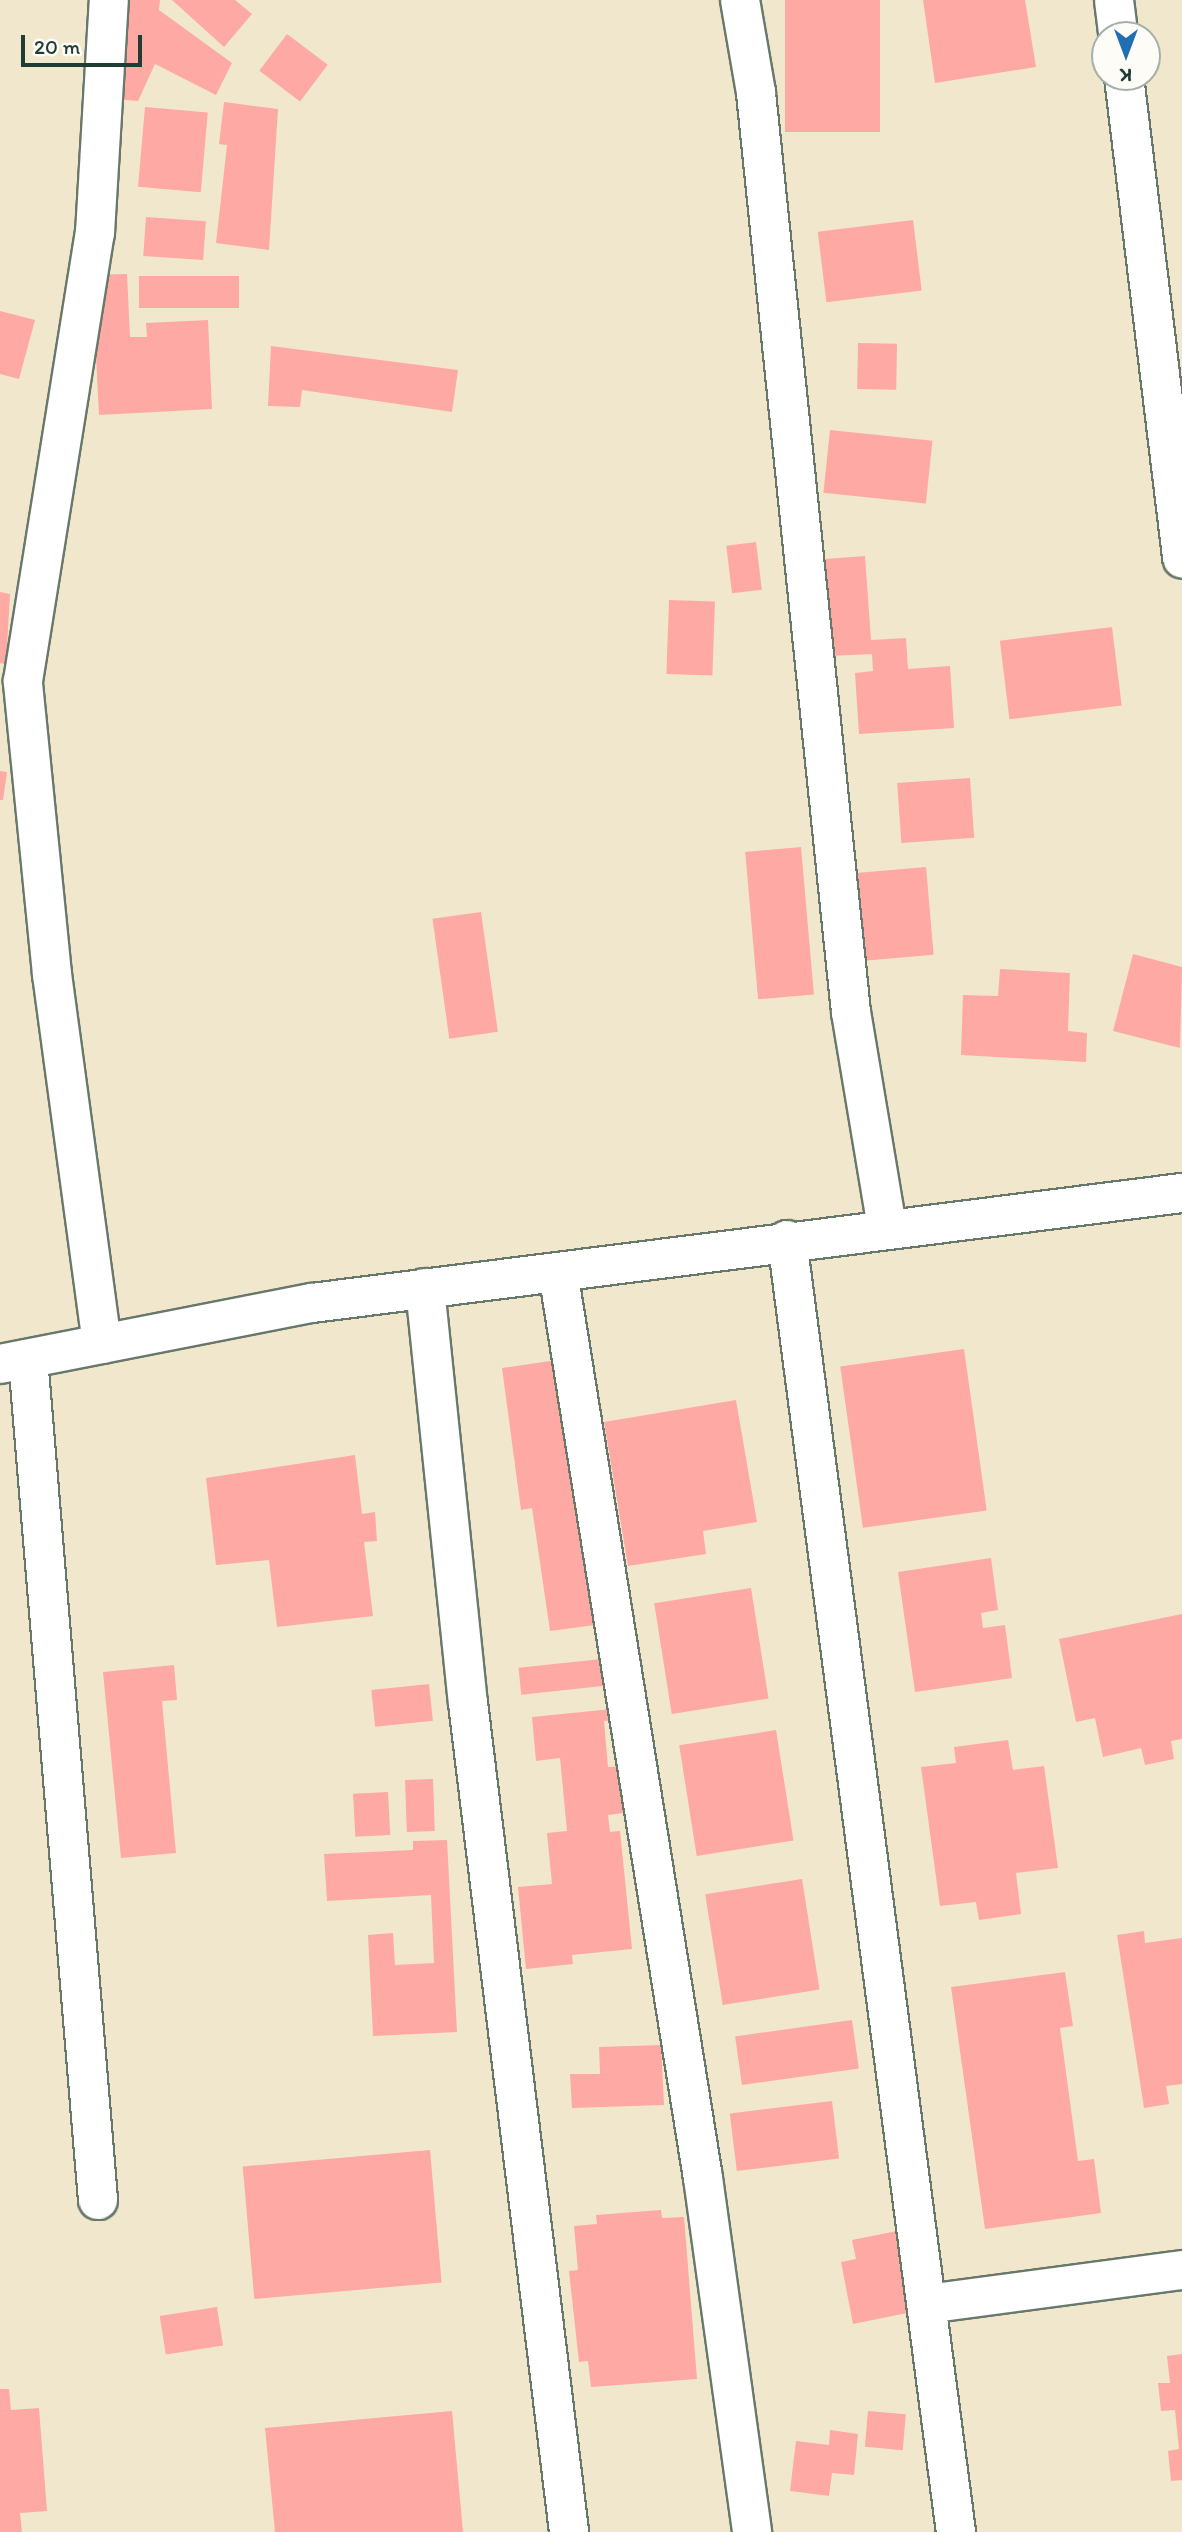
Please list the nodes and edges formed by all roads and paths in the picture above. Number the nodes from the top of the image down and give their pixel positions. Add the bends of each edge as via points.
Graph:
1 (109, 0) edge
2 (740, 0) edge
3 (1114, 0) edge
4 (1116, 21) edge
5 (1126, 91) edge
6 (1182, 559) edge
7 (1182, 1193) edge
8 (887, 1226) junction
9 (787, 1240) junction
10 (558, 1272) junction
11 (425, 1288) junction
12 (102, 1344) junction
13 (14, 1361) edge
14 (98, 2200) dead end
15 (1182, 2270) edge
16 (927, 2304) junction
17 (569, 2532) edge
18 (752, 2532) edge
19 (956, 2532) edge

1 - 12 street via 95,233 23,681 52,974
2 - 8 street via 756,93 851,1012
3 - 4 street
5 - 6 street
7 - 8 street
8 - 9 street
9 - 10 street
9 - 16 street
10 - 11 street
10 - 18 street via 703,2178
11 - 12 street
11 - 17 street via 468,1703
12 - 13 street
13 - 14 street
15 - 16 street
16 - 19 street

